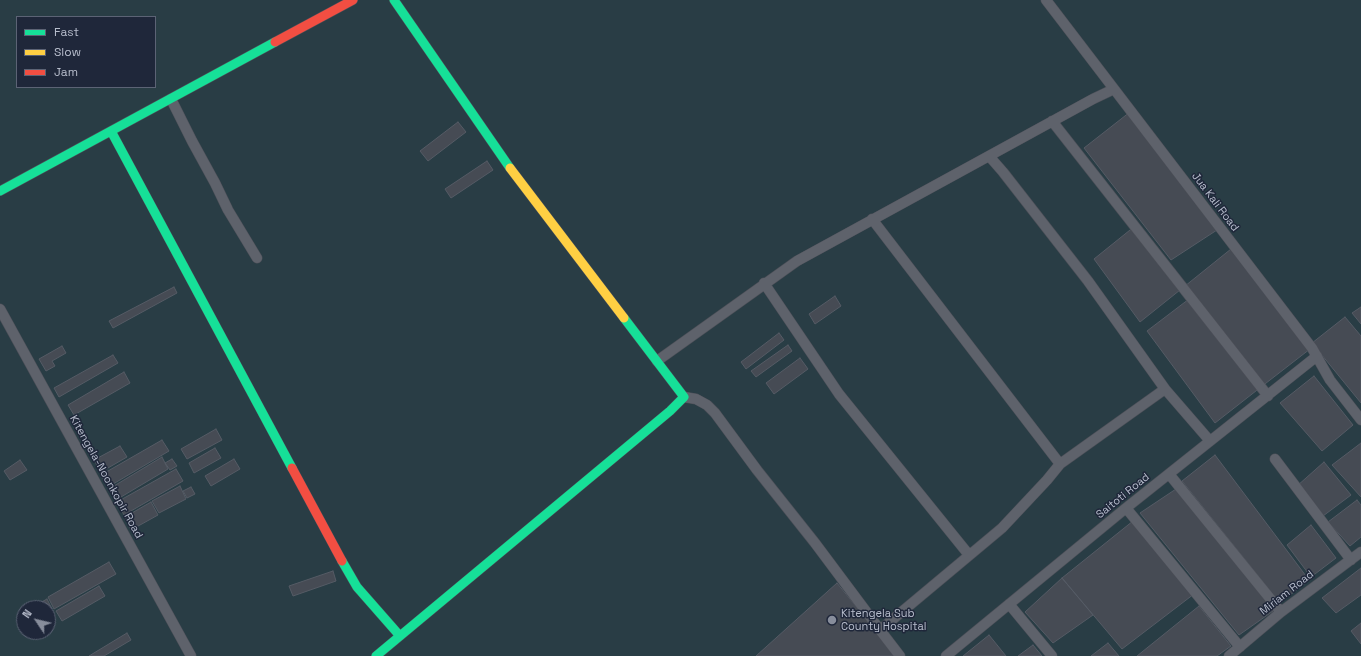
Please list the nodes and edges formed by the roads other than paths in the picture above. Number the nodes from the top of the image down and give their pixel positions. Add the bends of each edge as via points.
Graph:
1 (353, 0) edge
2 (394, 0) edge
3 (1046, 0) edge
4 (1114, 89) junction
5 (170, 99) junction
6 (1052, 121) junction
7 (111, 132) junction
8 (989, 156) junction
9 (0, 191) edge
10 (872, 219) junction
11 (257, 258) dead end
12 (764, 283) junction
13 (0, 309) edge
14 (1317, 356) junction
15 (657, 361) junction
16 (1165, 389) junction
17 (1268, 396) junction
18 (684, 397) junction
19 (1361, 420) edge
20 (1210, 441) junction
21 (1275, 460) dead end
22 (1060, 464) junction
23 (1169, 474) junction
24 (1126, 508) junction
25 (1361, 552) edge
26 (970, 555) junction
27 (1351, 560) junction
28 (1009, 604) junction
29 (1281, 612) junction
30 (880, 630) junction
31 (400, 636) junction
32 (1240, 647) junction
33 (948, 655) edge
34 (191, 656) edge
35 (376, 656) edge
36 (900, 656) edge
37 (1052, 656) edge
38 (1229, 656) edge

1 - 5 street
2 - 15 street via 521,184
3 - 4 street, Jua Kali Road
4 - 6 street
4 - 14 street, Jua Kali Road
5 - 7 street
5 - 11 street via 228,210
6 - 8 street
6 - 17 street
7 - 9 street
7 - 31 street via 322,526 357,587
8 - 10 street
8 - 16 street via 1088,281
10 - 12 street via 797,261
10 - 22 street
12 - 15 street
12 - 26 street via 839,394
13 - 34 street, Kitengela-Noonkopir Road
14 - 17 street, Saitoti Road
14 - 19 street, Jua Kali Road via 1330,380
15 - 18 street
16 - 20 street
16 - 22 street
17 - 20 street, Saitoti Road
18 - 30 street via 696,399 715,413
18 - 31 street
20 - 23 street, Saitoti Road
21 - 27 street
22 - 26 street via 1002,528
23 - 24 street, Saitoti Road
23 - 29 street
24 - 28 street, Saitoti Road
24 - 32 street
25 - 27 street, Miriam Road
26 - 30 street
27 - 29 street, Miriam Road
28 - 33 street, Saitoti Road
28 - 37 street
29 - 32 street, Miriam Road
30 - 36 street
31 - 35 street
32 - 38 street, Miriam Road

